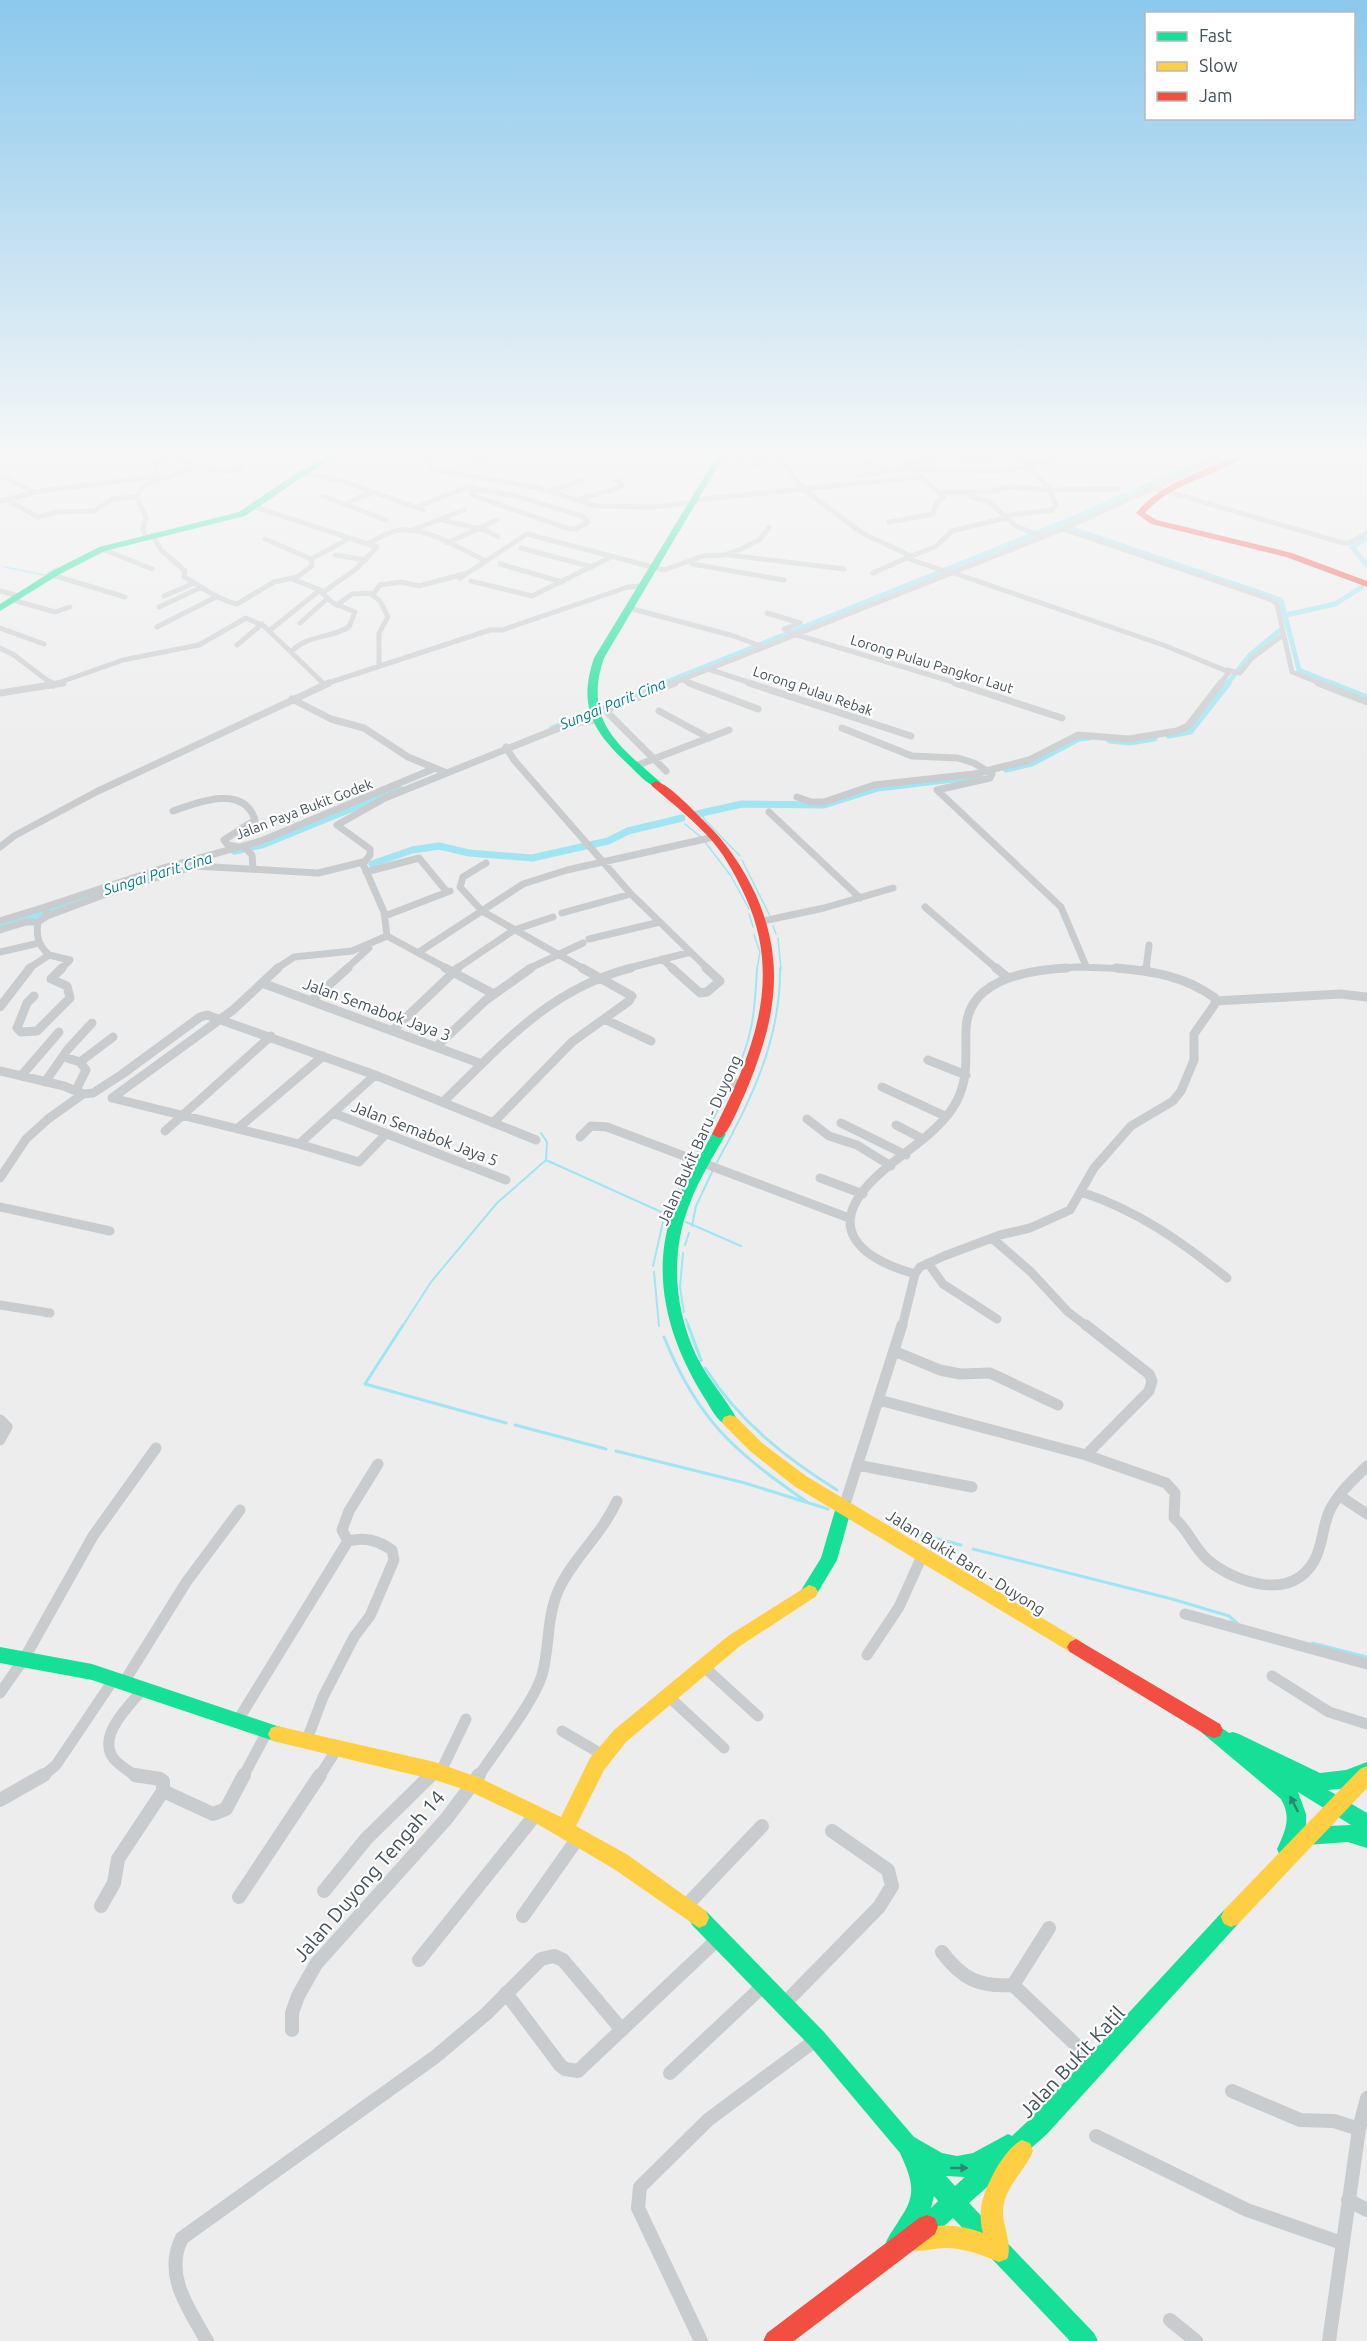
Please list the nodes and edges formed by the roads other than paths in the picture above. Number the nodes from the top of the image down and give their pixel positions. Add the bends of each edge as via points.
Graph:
1 (71, 565) edge
2 (143, 565) edge
3 (178, 565) edge
4 (310, 565) edge
5 (358, 565) edge
6 (479, 565) edge
7 (504, 565) edge
8 (585, 565) edge
9 (595, 565) edge
10 (640, 565) edge
11 (654, 565) edge
12 (681, 565) edge
13 (705, 565) edge
14 (815, 565) edge
15 (892, 565) edge
16 (930, 565) edge
17 (965, 565) edge
18 (1172, 565) edge
19 (1318, 565) edge
20 (592, 567) junction
21 (152, 569) dead end
22 (652, 569) junction
23 (844, 569) dead end
24 (948, 572) junction
25 (467, 573) junction
26 (873, 573) dead end
27 (52, 575) junction
28 (783, 577) dead end
29 (460, 578) dead end
30 (292, 579) junction
31 (471, 581) dead end
32 (562, 582) junction
33 (192, 584) junction
34 (1367, 584) edge
35 (643, 586) junction
36 (202, 587) junction
37 (322, 590) junction
38 (0, 591) edge
39 (371, 594) junction
40 (164, 596) dead end
41 (125, 597) dead end
42 (216, 597) junction
43 (16, 598) junction
44 (327, 599) junction
45 (337, 604) junction
46 (70, 607) dead end
47 (159, 607) dead end
48 (0, 608) edge
49 (629, 608) junction
50 (767, 613) dead end
51 (300, 623) dead end
52 (262, 624) junction
53 (157, 627) dead end
54 (0, 628) edge
55 (269, 631) junction
56 (792, 633) junction
57 (1282, 635) junction
58 (44, 644) dead end
59 (237, 645) dead end
60 (762, 646) junction
61 (0, 648) edge
62 (291, 652) junction
63 (379, 666) junction
64 (708, 669) junction
65 (1228, 670) junction
66 (682, 680) junction
67 (324, 684) junction
68 (54, 685) junction
69 (1, 691) edge
70 (292, 699) junction
71 (1367, 702) edge
72 (758, 709) dead end
73 (659, 711) dead end
74 (597, 714) junction
75 (1062, 718) dead end
76 (842, 728) dead end
77 (729, 730) dead end
78 (911, 736) dead end
79 (710, 738) junction
80 (506, 747) junction
81 (653, 760) junction
82 (638, 765) junction
83 (440, 771) junction
84 (666, 771) dead end
85 (989, 772) junction
86 (797, 797) dead end
87 (173, 811) dead end
88 (769, 812) dead end
89 (714, 837) junction
90 (0, 847) edge
91 (245, 848) junction
92 (363, 862) junction
93 (486, 863) dead end
94 (603, 863) junction
95 (254, 866) junction
96 (366, 872) junction
97 (460, 887) junction
98 (893, 888) dead end
99 (447, 892) junction
100 (631, 894) junction
101 (860, 898) junction
102 (925, 907) dead end
103 (482, 911) junction
104 (562, 913) dead end
105 (43, 915) junction
106 (385, 916) junction
107 (553, 916) dead end
108 (0, 921) edge
109 (763, 921) junction
110 (660, 922) junction
111 (0, 930) edge
112 (514, 930) junction
113 (387, 936) junction
114 (39, 943) junction
115 (1149, 945) dead end
116 (369, 948) junction
117 (0, 952) edge
118 (419, 952) junction
119 (555, 952) junction
120 (691, 952) junction
121 (49, 955) junction
122 (662, 959) junction
123 (1086, 966) junction
124 (453, 971) junction
125 (1146, 971) junction
126 (598, 976) junction
127 (1008, 978) junction
128 (262, 983) junction
129 (492, 993) junction
130 (34, 996) dead end
131 (1367, 998) edge
132 (1216, 1000) junction
133 (311, 1001) junction
134 (0, 1007) edge
135 (222, 1018) junction
136 (604, 1019) junction
137 (92, 1023) dead end
138 (392, 1031) junction
139 (59, 1032) dead end
140 (271, 1036) junction
141 (113, 1037) dead end
142 (651, 1041) dead end
143 (436, 1047) junction
144 (323, 1056) junction
145 (64, 1057) junction
146 (928, 1060) dead end
147 (80, 1062) junction
148 (482, 1064) junction
149 (0, 1071) edge
150 (375, 1075) junction
151 (966, 1075) junction
152 (21, 1076) junction
153 (45, 1082) junction
154 (882, 1088) dead end
155 (80, 1092) junction
156 (443, 1102) junction
157 (333, 1113) junction
158 (180, 1115) junction
159 (945, 1116) junction
160 (807, 1119) dead end
161 (841, 1122) dead end
162 (494, 1123) junction
163 (896, 1125) dead end
164 (237, 1129) junction
165 (165, 1131) dead end
166 (386, 1134) junction
167 (580, 1137) dead end
168 (923, 1139) junction
169 (536, 1140) dead end
170 (299, 1144) junction
171 (906, 1155) junction
172 (705, 1161) junction
173 (4, 1165) edge
174 (891, 1166) junction
175 (820, 1178) dead end
176 (0, 1179) edge
177 (506, 1180) dead end
178 (1081, 1192) junction
179 (863, 1194) junction
180 (0, 1208) edge
181 (849, 1218) junction
182 (110, 1231) dead end
183 (992, 1238) junction
184 (928, 1263) junction
185 (915, 1274) junction
186 (1227, 1278) dead end
187 (0, 1305) edge
188 (50, 1313) dead end
189 (997, 1320) dead end
190 (894, 1351) junction
191 (879, 1400) junction
192 (1058, 1405) dead end
193 (0, 1419) edge
194 (0, 1440) edge
195 (156, 1448) dead end
196 (1086, 1455) junction
197 (378, 1464) dead end
198 (857, 1465) junction
199 (1367, 1466) edge
200 (972, 1487) dead end
201 (1340, 1496) junction
202 (617, 1501) dead end
203 (844, 1507) junction
204 (240, 1510) dead end
205 (1367, 1514) edge
206 (348, 1541) junction
207 (923, 1554) junction
208 (1185, 1614) dead end
209 (0, 1655) edge
210 (867, 1655) dead end
211 (24, 1659) junction
212 (1367, 1664) edge
213 (704, 1666) junction
214 (1272, 1676) dead end
215 (119, 1681) junction
216 (143, 1689) junction
217 (0, 1693) edge
218 (668, 1695) junction
219 (758, 1716) dead end
220 (466, 1719) dead end
221 (238, 1720) junction
222 (1367, 1724) edge
223 (1207, 1726) junction
224 (268, 1730) junction
225 (562, 1731) dead end
226 (306, 1742) junction
227 (724, 1748) dead end
228 (337, 1749) junction
229 (603, 1755) junction
230 (1367, 1769) edge
231 (437, 1772) junction
232 (1367, 1775) edge
233 (473, 1784) junction
234 (164, 1791) junction
235 (0, 1800) edge
236 (1336, 1805) junction
237 (537, 1814) junction
238 (1367, 1824) edge
239 (762, 1826) dead end
240 (564, 1830) junction
241 (832, 1831) dead end
242 (1307, 1836) junction
243 (578, 1838) junction
244 (1367, 1839) edge
245 (1271, 1874) junction
246 (324, 1891) dead end
247 (238, 1897) dead end
248 (101, 1906) dead end
249 (686, 1906) junction
250 (523, 1916) dead end
251 (1050, 1928) dead end
252 (720, 1937) junction
253 (942, 1952) dead end
254 (419, 1960) dead end
255 (765, 1984) junction
256 (1013, 1985) junction
257 (506, 1993) junction
258 (784, 2004) junction
259 (292, 2030) dead end
260 (622, 2030) junction
261 (817, 2039) junction
262 (1096, 2064) junction
263 (670, 2073) dead end
264 (1232, 2091) dead end
265 (1367, 2098) edge
266 (1039, 2126) junction
267 (1359, 2129) junction
268 (1096, 2136) dead end
269 (907, 2145) junction
270 (1348, 2200) junction
271 (955, 2204) junction
272 (1367, 2210) edge
273 (905, 2243) junction
274 (1342, 2243) junction
275 (999, 2251) junction
276 (881, 2263) junction
277 (1170, 2320) dead end
278 (207, 2341) edge
279 (701, 2341) edge
280 (775, 2341) edge
281 (1086, 2341) edge
282 (1196, 2341) edge
283 (1329, 2341) edge

1 - 27 main road
2 - 21 street
3 - 33 street
4 - 30 street
5 - 37 street
6 - 25 street
7 - 32 street
8 - 20 street
9 - 20 street
10 - 22 street
11 - 22 main road
12 - 22 street
13 - 28 street
14 - 23 street
15 - 26 street
16 - 24 street
17 - 24 street
18 - 57 street via 1268,597 1277,604
19 - 34 main road
20 - 32 street
22 - 35 main road
24 - 56 street
24 - 65 street
25 - 29 street
25 - 39 street via 419,586 383,584
27 - 41 street
27 - 43 main road
30 - 37 street
30 - 42 street via 274,582 237,604
31 - 32 street via 529,597
33 - 36 street
33 - 40 street
35 - 49 main road
35 - 63 street via 628,587
36 - 42 street
36 - 47 street
37 - 44 street
37 - 55 street
38 - 43 street
39 - 45 street via 352,594
39 - 63 street via 380,601 388,617 379,633
42 - 53 street
43 - 46 street via 53,612
43 - 48 main road
44 - 45 street
44 - 51 street
45 - 62 street via 355,612 349,627 336,634 303,639
49 - 60 street
49 - 74 main road via 593,669 589,689
50 - 56 street via 801,622 784,629
52 - 55 street
52 - 59 street
52 - 68 street via 246,618 206,643 123,660
54 - 58 street
55 - 62 street
56 - 60 street
56 - 75 street, Lorong Pulau Pangkor Laut
57 - 65 street via 1270,641 1239,674
57 - 71 street via 1292,672
60 - 64 street
61 - 68 street via 11,651
62 - 67 street
63 - 67 street
64 - 66 street
64 - 78 street, Lorong Pulau Rebak
65 - 85 street via 1183,729 1129,739 1078,735 1029,760
66 - 72 street
66 - 74 street
67 - 70 street
68 - 69 street
70 - 83 street via 331,719 364,728 408,757
70 - 90 street via 77,802 11,836
73 - 79 street
74 - 80 street
74 - 81 street
74 - 82 main road, Jalan Bukit Baru - Duyong
76 - 85 street via 922,759 949,756
77 - 79 street
79 - 81 street
80 - 83 street
80 - 94 street
81 - 82 street
81 - 84 street
82 - 89 main road, Jalan Bukit Baru - Duyong
83 - 91 street, Jalan Paya Bukit Godek
83 - 92 street via 337,825 370,849
85 - 86 street via 874,784 824,802
85 - 123 street via 990,778 937,790 1061,907
87 - 91 street via 218,798 242,802 252,810 255,820 224,842
88 - 101 street
89 - 94 street
89 - 109 main road, Jalan Bukit Baru - Duyong via 744,882
91 - 95 street
91 - 105 street, Jalan Paya Bukit Godek via 163,868
92 - 95 street via 318,873
92 - 96 street
93 - 97 street via 463,877
94 - 100 street
94 - 103 street via 523,884
95 - 105 street via 182,869
96 - 99 street via 419,858
96 - 106 street
97 - 99 street
97 - 103 street
98 - 101 street
99 - 106 street
100 - 104 street
100 - 110 street
101 - 109 street
102 - 127 street
103 - 112 street
103 - 118 street
105 - 108 street
105 - 111 street
105 - 114 street via 35,934
106 - 113 street
107 - 112 street
109 - 172 main road, Jalan Bukit Baru - Duyong via 769,942 771,988 765,1022 754,1061 734,1082
110 - 119 street
110 - 120 street
112 - 119 street
112 - 124 street
113 - 116 street
113 - 118 street
114 - 117 street
114 - 121 street
115 - 125 street
116 - 128 street via 292,957
116 - 133 street
118 - 124 street
119 - 126 street
119 - 129 street
120 - 122 street
120 - 122 street via 721,979 705,993 697,992
121 - 130 street via 70,960 51,979 67,986 70,998 36,1031 21,1032 17,1028
121 - 134 street via 28,969
122 - 126 street
123 - 125 street
123 - 127 street
124 - 129 street
124 - 138 street
125 - 132 street via 1192,983
126 - 136 street via 632,996
126 - 148 street via 530,1017
127 - 151 street via 982,995 968,1012
128 - 133 street, Jalan Semabok Jaya 3
128 - 135 street
129 - 143 street
131 - 132 street via 1340,994
132 - 178 street via 1194,1034 1194,1060 1181,1091 1173,1101 1131,1126 1094,1168
133 - 138 street, Jalan Semabok Jaya 3
135 - 140 street
135 - 155 street via 200,1017 93,1093
135 - 158 street via 112,1098
136 - 142 street
136 - 162 street via 572,1042
137 - 145 street
138 - 143 street, Jalan Semabok Jaya 3
139 - 152 street
140 - 144 street
140 - 158 street
141 - 147 street
143 - 148 street, Jalan Semabok Jaya 3
144 - 150 street
144 - 164 street
145 - 147 street
145 - 153 street
146 - 151 street
147 - 155 street via 86,1070
148 - 156 street
149 - 152 street
150 - 156 street
150 - 157 street
151 - 159 street via 960,1094
152 - 153 street
153 - 155 street
154 - 159 street
155 - 173 street via 33,1132
156 - 162 street
157 - 166 street, Jalan Semabok Jaya 5
157 - 170 street
158 - 164 street
158 - 165 street
159 - 168 street
160 - 174 street via 830,1136 857,1144
161 - 171 street
162 - 169 street
163 - 168 street
164 - 170 street
166 - 170 street via 358,1162
166 - 177 street, Jalan Semabok Jaya 5
167 - 172 street via 591,1126 601,1125
168 - 171 street
171 - 174 street
172 - 181 street via 746,1181
172 - 203 main road, Jalan Bukit Baru - Duyong via 675,1226 670,1254 668,1281 673,1315 686,1354 710,1398 751,1442 800,1481
173 - 176 street
174 - 179 street via 875,1177
175 - 179 street
178 - 183 street via 1070,1210
178 - 186 street via 1138,1213
179 - 181 street
180 - 182 street
181 - 185 street via 851,1234 866,1253
183 - 184 street
183 - 196 street via 1068,1312 1149,1374 1149,1391
184 - 185 street
184 - 189 street via 952,1290
185 - 190 street
187 - 188 street
190 - 191 street
190 - 192 street via 940,1370 990,1373
191 - 196 street
191 - 198 street
193 - 194 street via 7,1427
195 - 211 street via 93,1536
196 - 201 street via 1166,1483 1175,1493 1174,1518 1204,1556 1228,1572 1264,1585 1303,1579 1315,1561 1328,1513
197 - 206 street via 342,1530
198 - 200 street
198 - 203 street
199 - 201 street
201 - 205 street
202 - 233 street, Jalan Duyong Tengah 14 via 606,1525 571,1568 556,1594 544,1674 538,1687
203 - 207 main road, Jalan Bukit Baru - Duyong
203 - 213 main road via 829,1560 815,1585 804,1597 734,1641
204 - 215 street
206 - 221 street
206 - 226 street via 362,1537 378,1540 392,1550 394,1560 370,1616 323,1697
207 - 210 street via 914,1582 895,1617
207 - 223 main road, Jalan Bukit Baru - Duyong
208 - 212 street
209 - 211 main road
211 - 215 main road
211 - 217 street
213 - 218 main road
213 - 219 street
214 - 222 street via 1345,1719
215 - 216 main road
215 - 235 street via 56,1765 41,1778
216 - 221 main road
216 - 234 street via 116,1724 109,1747 114,1759 137,1777 154,1775 163,1781
218 - 227 street
218 - 229 main road
220 - 231 street
221 - 224 main road
223 - 230 main road via 1319,1782 1348,1779
223 - 236 main road, Jalan Bukit Baru - Duyong
245 -> 223 main road via 1298,1832 1296,1803 1288,1792
224 - 226 main road
224 - 234 street via 226,1809 220,1813 213,1814
225 - 229 street
226 - 228 main road
228 - 231 main road
228 - 247 street
229 - 240 main road
231 - 233 main road
231 - 246 street via 366,1839
232 - 236 main road, Jalan Bukit Katil
233 - 237 main road
233 - 259 street, Jalan Duyong Tengah 14 via 316,1964 298,1996
234 - 248 street via 118,1859 114,1883
236 - 238 main road, Jalan Bukit Baru - Duyong
236 - 242 main road, Jalan Bukit Katil
237 - 240 main road
237 - 254 street
239 - 249 street
240 - 243 main road
241 - 258 street via 888,1870 892,1886 879,1907
242 - 244 main road via 1348,1833
242 - 245 main road, Jalan Bukit Katil
243 - 249 main road via 630,1867
243 - 250 street
245 - 262 main road, Jalan Bukit Katil
249 - 252 main road
251 - 256 street
252 - 255 main road
252 - 260 street
253 - 256 street via 970,1983 987,1987
255 - 258 main road
255 - 263 street
256 - 262 street
257 - 260 street via 541,1959 554,1956 571,1968
257 - 260 street via 560,2065 571,2072 584,2067
257 - 278 street via 435,2057 182,2238 173,2254 175,2280
258 - 261 main road
261 - 269 main road
261 - 279 street via 709,2119 640,2187 638,2208
262 - 266 main road, Jalan Bukit Katil
264 - 267 street via 1300,2120 1334,2121
265 - 267 street
269 -> 266 main road via 941,2165 973,2168
266 - 271 main road, Jalan Bukit Katil
266 - 275 main road via 993,2193 990,2228
267 - 270 street
268 - 274 street via 1223,2200
269 - 271 main road
269 - 276 main road via 923,2177 923,2209
270 - 272 street
270 - 274 street
271 - 273 main road, Jalan Bukit Katil
271 - 275 main road
273 - 275 main road via 939,2233 967,2236
273 - 276 main road, Jalan Bukit Katil
274 - 283 street
275 - 281 main road
276 - 280 main road, Jalan Bukit Katil
277 - 282 street

